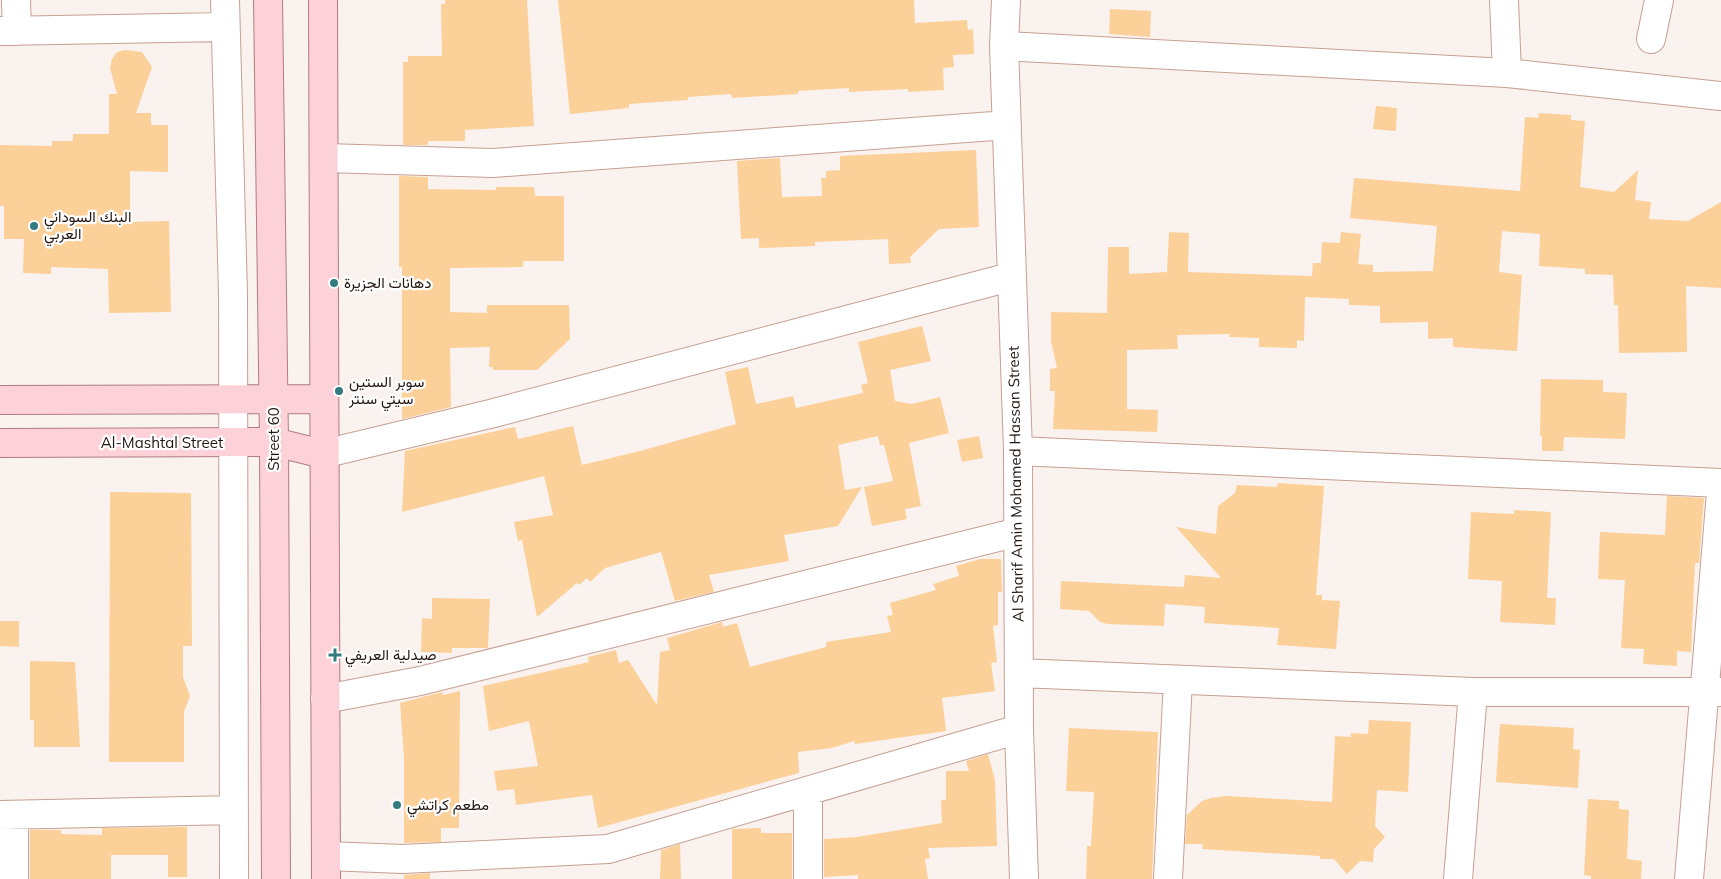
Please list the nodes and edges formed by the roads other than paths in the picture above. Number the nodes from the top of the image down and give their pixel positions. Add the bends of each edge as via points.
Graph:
1 (16, 0) edge
2 (225, 0) edge
3 (268, 0) edge
4 (323, 0) edge
5 (1006, 0) edge
6 (1504, 0) edge
7 (1660, 0) edge
8 (225, 28) junction
9 (8, 31) edge
10 (1651, 39) dead end
11 (1004, 46) junction
12 (1507, 73) junction
13 (1721, 96) edge
14 (1007, 125) junction
15 (325, 158) junction
16 (1010, 277) junction
17 (274, 399) junction
18 (324, 399) junction
19 (0, 400) edge
20 (232, 400) junction
21 (274, 442) junction
22 (0, 443) edge
23 (233, 443) junction
24 (1018, 451) junction
25 (323, 454) junction
26 (1721, 483) edge
27 (1721, 492) edge
28 (1018, 532) junction
29 (1019, 673) junction
30 (1178, 680) junction
31 (1473, 692) junction
32 (1712, 692) edge
33 (325, 699) junction
34 (1019, 729) junction
35 (808, 791) junction
36 (234, 810) junction
37 (7, 815) edge
38 (326, 868) edge
39 (14, 879) edge
40 (234, 879) edge
41 (276, 879) edge
42 (808, 879) edge
43 (1024, 879) edge
44 (1168, 879) edge
45 (1458, 879) edge
46 (1689, 879) edge

1 - 9 street
2 - 8 street
3 - 17 main road, Street 60
4 - 15 main road
5 - 11 street, Al Sharif Amin Mohamed Hassan Street
6 - 12 street
7 - 10 street
8 - 9 street
8 - 20 street via 233,294
11 - 12 street
11 - 14 street, Al Sharif Amin Mohamed Hassan Street
12 - 13 street
14 - 15 street via 493,163
14 - 16 street, Al Sharif Amin Mohamed Hassan Street
15 - 18 main road
16 - 24 street, Al Sharif Amin Mohamed Hassan Street
16 - 25 street via 490,414
17 - 18 main road
17 - 20 main road
17 - 21 main road, Street 60
18 - 25 main road
19 - 20 main road
20 - 23 street
21 - 23 main road, Al-Mashtal Street
21 - 25 main road, Al-Mashtal Street
21 - 41 main road, Street 60
22 - 23 main road, Al-Mashtal Street
23 - 36 street
24 - 26 street
24 - 28 street, Al Sharif Amin Mohamed Hassan Street
25 - 33 main road
27 - 32 street
28 - 29 street, Al Sharif Amin Mohamed Hassan Street
28 - 33 street via 420,681
29 - 30 street
29 - 34 street, Al Sharif Amin Mohamed Hassan Street
30 - 31 street
30 - 44 street
31 - 32 street
31 - 45 street
32 - 46 street
33 - 38 main road
34 - 35 street
34 - 43 street, Al Sharif Amin Mohamed Hassan Street
35 - 38 street via 608,849 403,859
35 - 42 street
36 - 37 street
36 - 40 street
37 - 39 street

